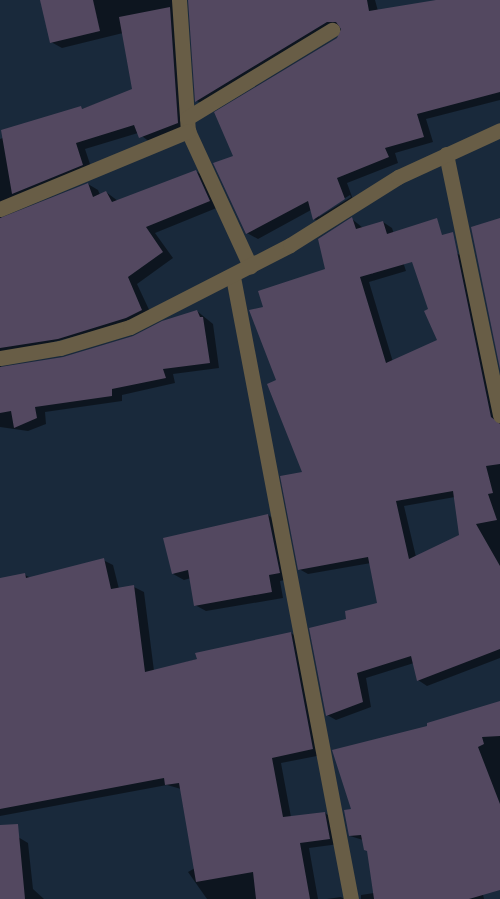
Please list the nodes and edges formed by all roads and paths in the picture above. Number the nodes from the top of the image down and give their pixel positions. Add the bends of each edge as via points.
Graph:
1 (179, 0) edge
2 (332, 30) dead end
3 (188, 125) junction
4 (500, 130) edge
5 (446, 154) junction
6 (0, 209) edge
7 (250, 266) junction
8 (233, 277) junction
9 (0, 358) edge
10 (500, 415) edge
11 (350, 899) edge

1 - 3 street
2 - 3 street
3 - 6 street
3 - 7 street
4 - 5 street
5 - 7 street via 398,177 290,245
5 - 10 street
7 - 8 street
8 - 9 street via 130,327 60,348
8 - 11 street

